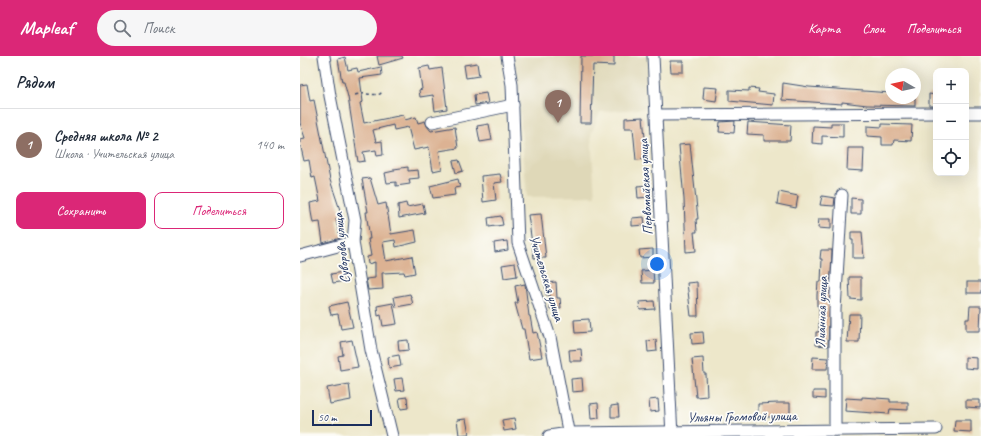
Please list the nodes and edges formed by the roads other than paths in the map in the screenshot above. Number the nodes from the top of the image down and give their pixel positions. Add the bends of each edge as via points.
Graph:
1 (324, 56) edge
2 (506, 56) edge
3 (654, 56) edge
4 (513, 106) junction
5 (981, 112) edge
6 (933, 113) edge
7 (969, 113) edge
8 (656, 115) junction
9 (432, 122) dead end
10 (842, 195) dead end
11 (353, 242) junction
12 (300, 256) edge
13 (936, 429) dead end
14 (835, 430) junction
15 (672, 434) edge
16 (569, 435) edge
17 (392, 436) edge
18 (549, 436) edge

1 - 11 street, Суворова улица via 355,220
2 - 4 street, Учительская улица
3 - 8 street, Первомайская улица
4 - 9 street
4 - 16 street, Учительская улица via 518,244 550,337
5 - 7 street
6 - 8 street
8 - 15 street, Первомайская улица
10 - 14 street, Лианная улица via 835,310
11 - 12 street
11 - 17 street, Суворова улица via 370,350
13 - 14 street, Ульяны Громовой улица
14 - 15 street, Ульяны Громовой улица
15 - 16 street, Ульяны Громовой улица
16 - 18 street, Ульяны Громовой улица

